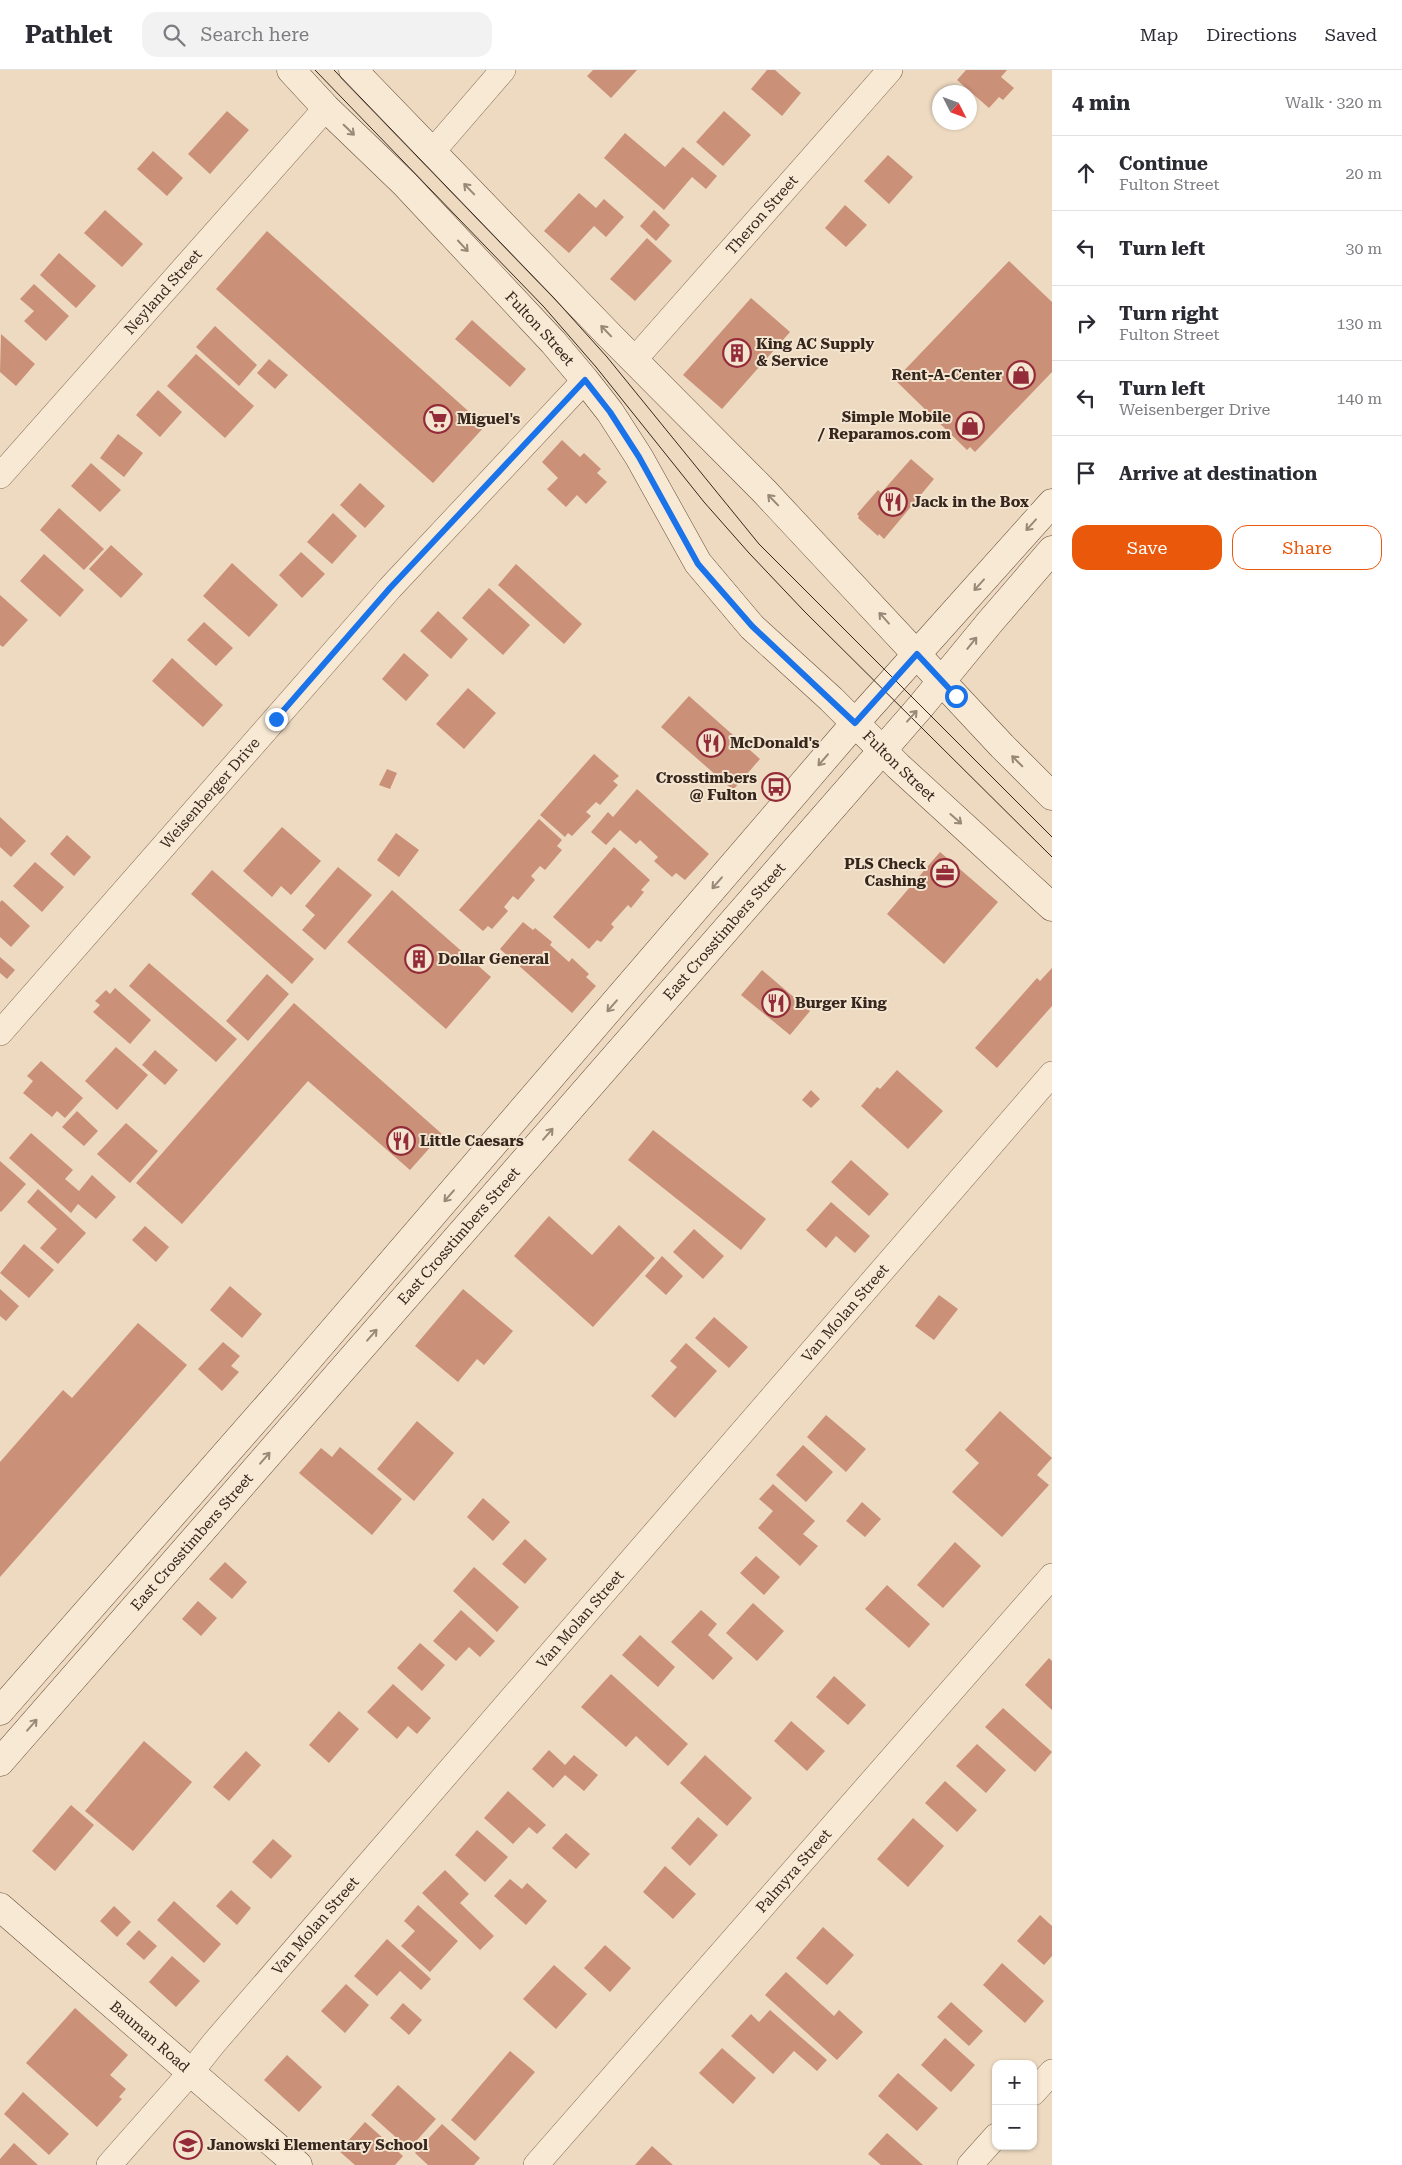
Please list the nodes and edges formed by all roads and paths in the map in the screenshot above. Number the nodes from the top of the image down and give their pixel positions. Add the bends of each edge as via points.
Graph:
1 (291, 70) edge
2 (353, 70) edge
3 (503, 70) edge
4 (890, 70) edge
5 (326, 108) junction
6 (433, 151) junction
7 (635, 360) junction
8 (585, 380) junction
9 (0, 476) edge
10 (1052, 503) edge
11 (1052, 550) edge
12 (917, 654) junction
13 (942, 681) junction
14 (855, 723) junction
15 (882, 750) junction
16 (1052, 796) edge
17 (1052, 907) edge
18 (657, 954) junction
19 (683, 979) junction
20 (0, 1033) edge
21 (1052, 1074) edge
22 (471, 1170) junction
23 (498, 1191) junction
24 (287, 1384) junction
25 (309, 1407) junction
26 (1052, 1576) edge
27 (101, 1595) junction
28 (126, 1617) junction
29 (0, 1711) edge
30 (0, 1762) edge
31 (0, 1907) edge
32 (191, 2072) junction
33 (1052, 2072) edge
34 (1037, 2089) edge
35 (992, 2140) edge
36 (108, 2165) edge
37 (298, 2165) edge
38 (536, 2165) edge
39 (970, 2165) edge

1 - 5 main road, Fulton Street
2 - 6 main road
3 - 6 street
4 - 7 street, Theron Street
5 -> 8 main road, Fulton Street via 411,190
5 - 9 street, Neyland Street
7 -> 6 main road
12 -> 7 main road via 771,498
8 - 14 main road, Fulton Street via 639,457 698,564 752,626
8 - 20 street, Weisenberger Drive via 390,588
10 -> 12 main road
13 -> 11 main road, East Crosstimbers Street
12 - 13 main road
12 - 14 main road
15 -> 13 main road, East Crosstimbers Street
16 -> 13 main road
14 - 15 main road, Fulton Street
14 -> 18 main road
15 -> 17 main road, Fulton Street
15 - 19 main road, East Crosstimbers Street
18 - 19 main road
18 -> 22 main road
23 -> 19 main road, East Crosstimbers Street
21 - 32 street, Van Molan Street
22 - 23 main road
22 -> 24 main road
25 -> 23 main road, East Crosstimbers Street
24 - 25 main road
24 - 27 main road
28 -> 25 main road, East Crosstimbers Street
26 - 38 street, Palmyra Street
27 - 28 main road
27 - 29 main road
30 -> 28 main road, East Crosstimbers Street
31 - 32 main road, Bauman Road
32 - 36 street, Van Molan Street
32 - 37 main road, Bauman Road
33 - 34 street
35 - 39 street

